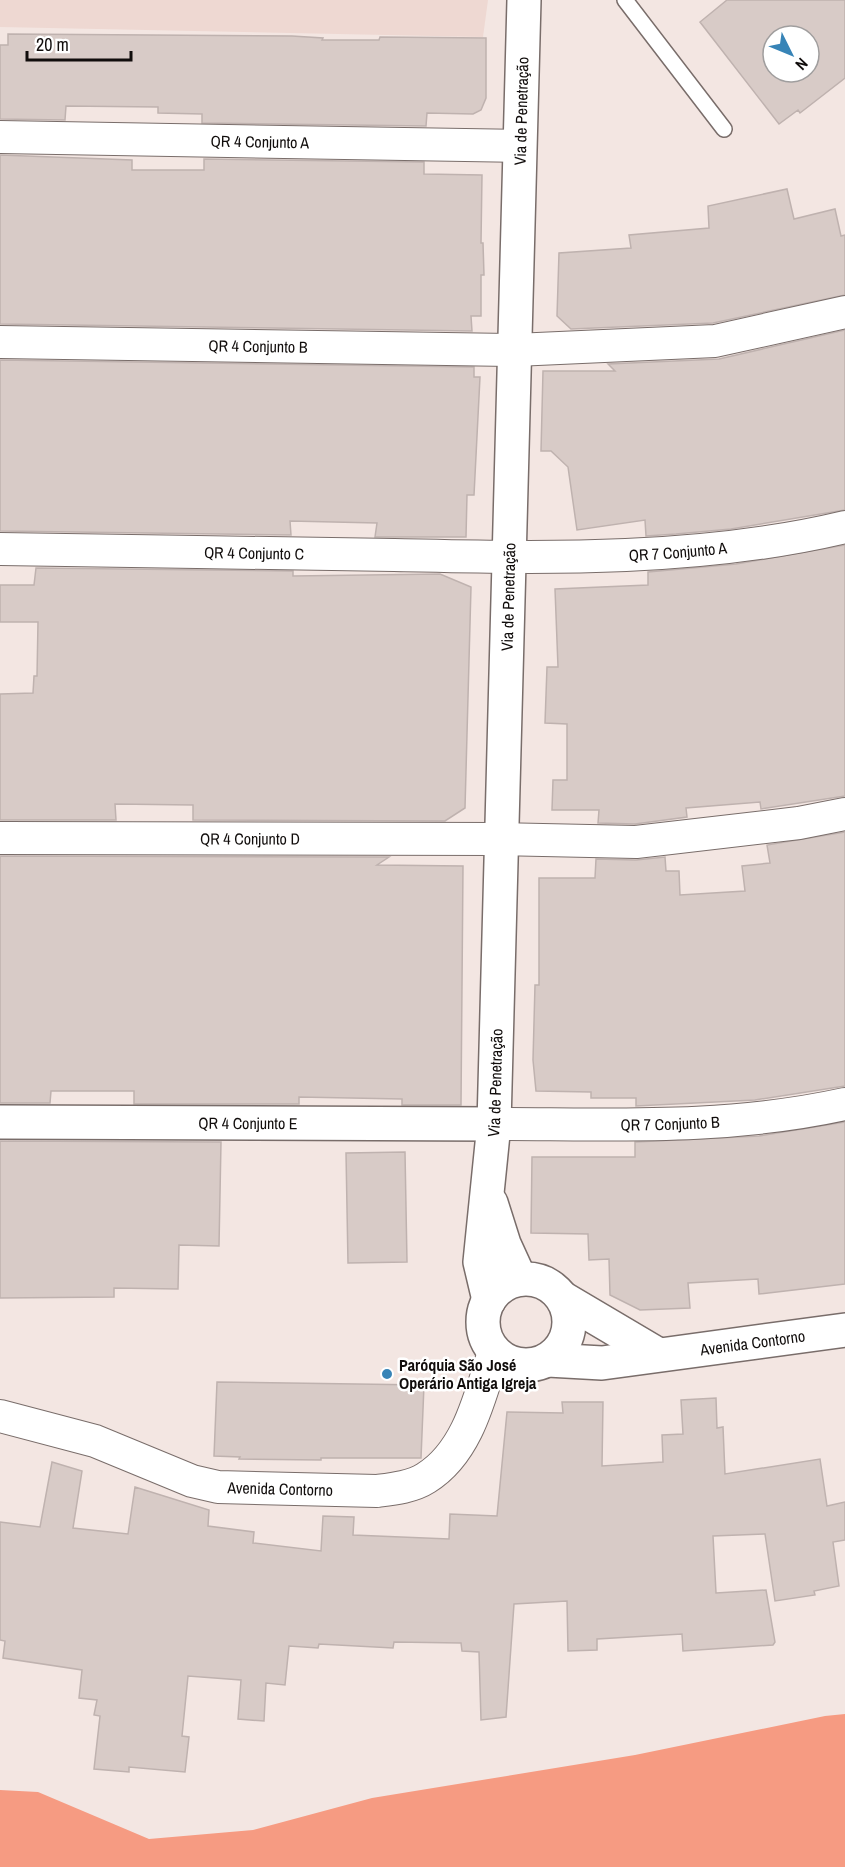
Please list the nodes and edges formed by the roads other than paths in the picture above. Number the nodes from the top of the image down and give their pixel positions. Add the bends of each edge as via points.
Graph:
1 (524, 0) edge
2 (625, 0) edge
3 (724, 129) dead end
4 (0, 137) edge
5 (518, 146) junction
6 (845, 312) edge
7 (0, 342) edge
8 (515, 350) junction
9 (845, 527) edge
10 (0, 549) edge
11 (507, 557) junction
12 (845, 814) edge
13 (0, 838) edge
14 (500, 839) junction
15 (845, 1104) edge
16 (0, 1122) edge
17 (494, 1124) junction
18 (488, 1193) junction
19 (520, 1279) junction
20 (564, 1299) junction
21 (489, 1300) junction
22 (845, 1330) edge
23 (494, 1352) junction
24 (657, 1353) junction
25 (548, 1360) junction
26 (0, 1416) edge

1 - 5 street, Via de Penetração
2 - 3 lane
4 - 5 street, QR 4 Conjunto A
5 - 8 street, Via de Penetração
6 - 8 street via 715,341
7 - 8 street, QR 4 Conjunto B
8 - 11 street, Via de Penetração
9 - 11 street, QR 7 Conjunto A via 694,552
10 - 11 street, QR 4 Conjunto C
11 - 14 street, Via de Penetração
12 - 14 street via 636,842
13 - 14 street, QR 4 Conjunto D
14 - 17 street, Via de Penetração
15 - 17 street, QR 7 Conjunto B via 713,1124
16 - 17 street, QR 4 Conjunto E
17 - 18 street, Via de Penetração
18 - 19 street, Via de Penetração
18 - 21 street, Via de Penetração via 480,1262
19 - 20 street via 537,1280 553,1287
19 - 21 street via 502,1286
20 - 24 street
20 - 25 street via 570,1321 564,1344
21 - 23 street via 483,1326
22 - 24 street, Avenida Contorno
23 - 25 street via 510,1363 529,1366
23 - 26 street, Avenida Contorno via 460,1443 444,1465 425,1479 377,1491 218,1487 192,1481 95,1441
24 - 25 street, Avenida Contorno via 602,1363

